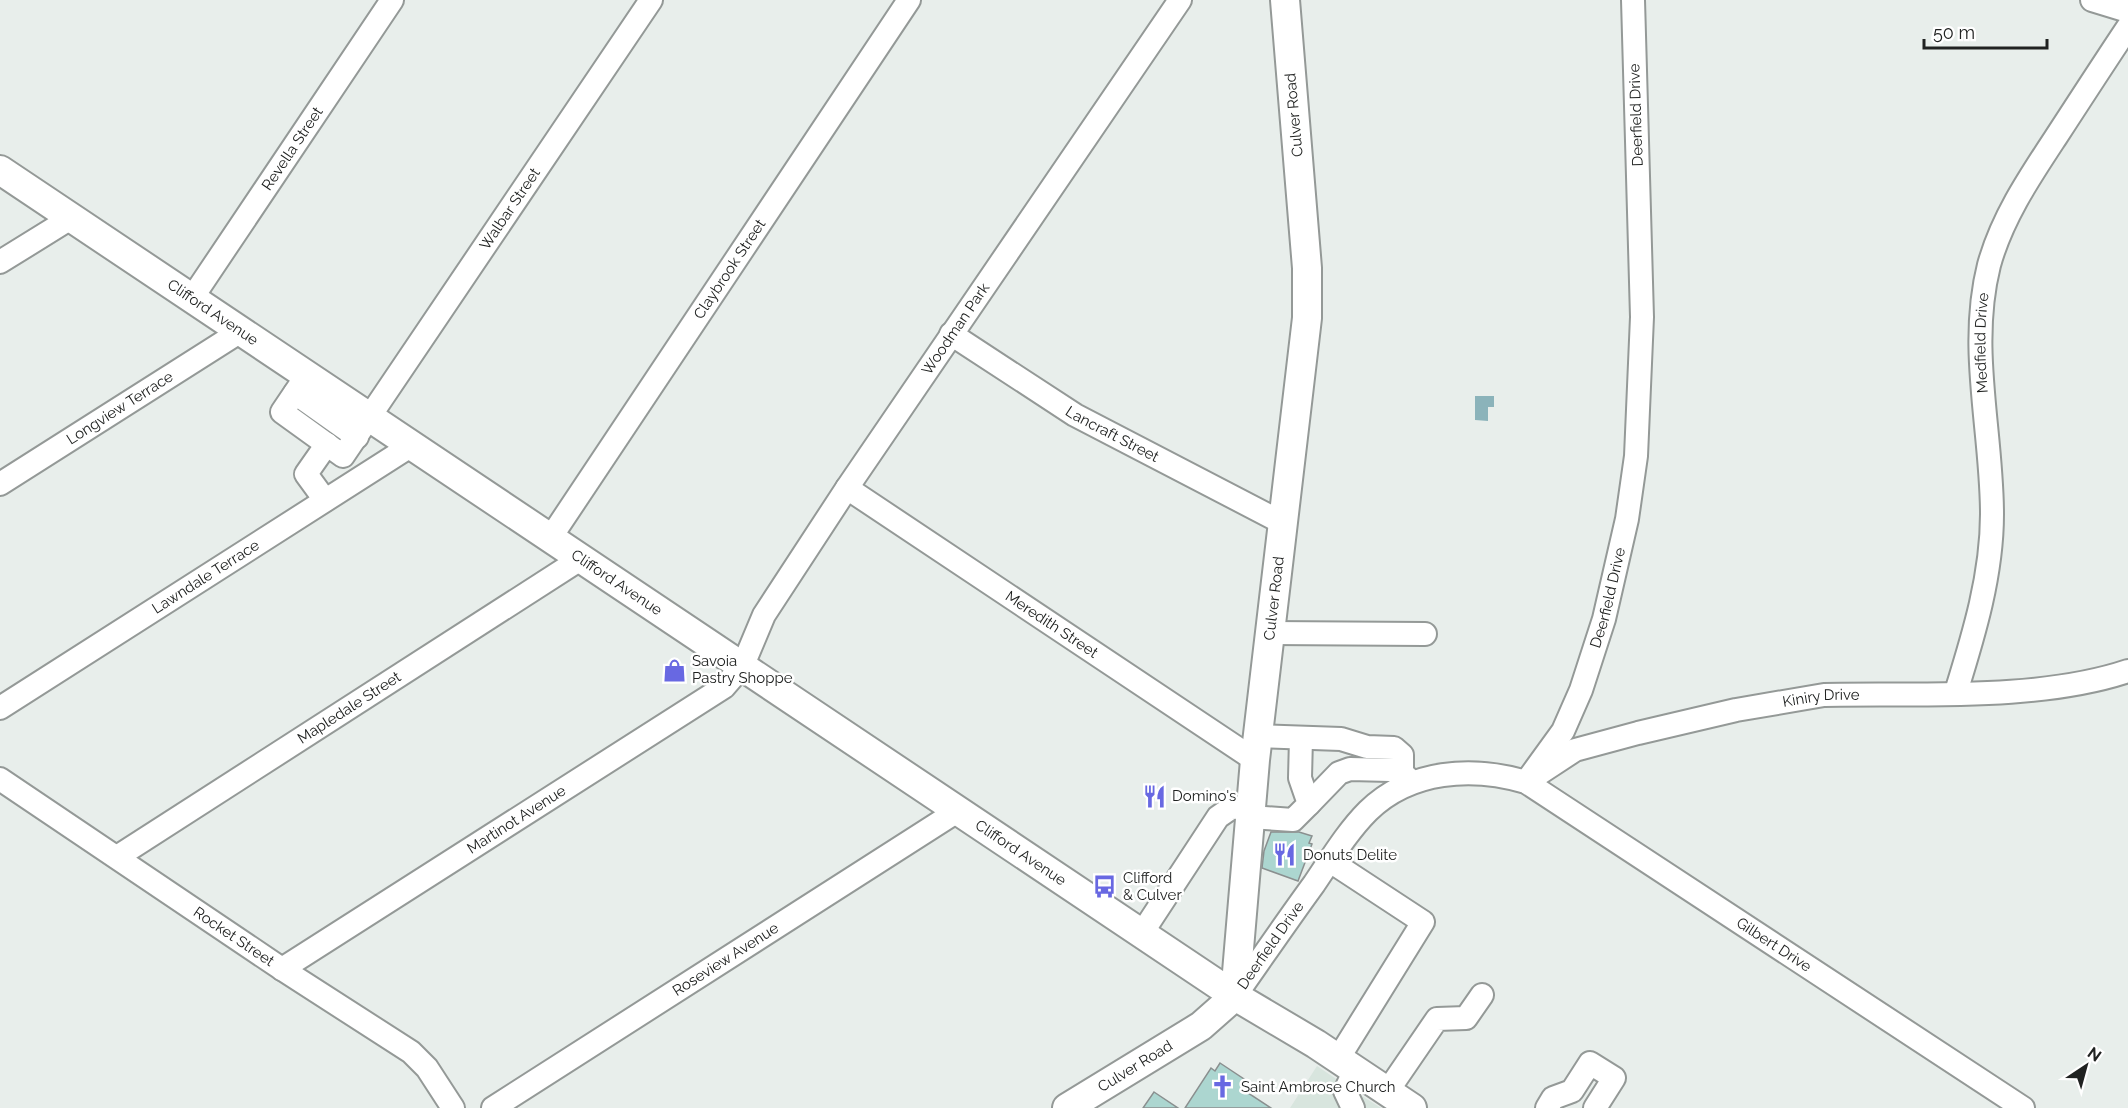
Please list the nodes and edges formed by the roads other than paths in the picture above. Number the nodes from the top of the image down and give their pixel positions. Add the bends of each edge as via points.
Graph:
1 (392, 0) edge
2 (651, 0) edge
3 (909, 0) edge
4 (1180, 0) edge
5 (1285, 0) edge
6 (1633, 0) edge
7 (2092, 0) edge
8 (2128, 11) edge
9 (2128, 27) edge
10 (0, 170) edge
11 (71, 218) junction
12 (0, 262) edge
13 (192, 298) junction
14 (241, 331) junction
15 (951, 334) junction
16 (301, 384) junction
17 (364, 427) junction
18 (327, 444) junction
19 (412, 445) junction
20 (0, 484) edge
21 (847, 488) junction
22 (325, 500) junction
23 (1283, 523) junction
24 (551, 537) junction
25 (582, 558) junction
26 (1270, 633) junction
27 (1425, 634) dead end
28 (743, 665) junction
29 (2128, 671) edge
30 (1956, 692) junction
31 (0, 708) edge
32 (1301, 738) junction
33 (1256, 748) junction
34 (1407, 778) junction
35 (0, 779) edge
36 (1526, 782) junction
37 (1309, 804) junction
38 (959, 810) junction
39 (1250, 812) junction
40 (117, 857) junction
41 (1330, 861) junction
42 (1142, 933) junction
43 (282, 969) junction
44 (1482, 995) dead end
45 (1235, 996) junction
46 (1346, 1065) junction
47 (1387, 1092) junction
48 (453, 1108) edge
49 (493, 1108) edge
50 (1068, 1108) edge
51 (1353, 1108) edge
52 (1412, 1108) edge
53 (1547, 1108) edge
54 (1595, 1108) edge
55 (2023, 1108) edge

1 - 13 street, Revella Street
2 - 17 street, Walbar Street
3 - 24 street, Claybrook Street
4 - 15 street, Woodman Park
5 - 23 main road, Culver Road via 1308,295
6 - 36 street, Deerfield Drive via 1642,317 1636,456 1627,519 1604,619 1581,690 1563,731
7 - 8 street
9 - 30 street, Medfield Drive via 2021,192 1997,240 1989,267 1980,363 1991,538 1977,617
10 - 11 main road, Clifford Avenue
11 - 12 street
11 - 13 main road, Clifford Avenue
13 - 14 main road, Clifford Avenue
14 - 16 main road, Clifford Avenue
14 - 20 street, Longview Terrace
15 - 21 street, Woodman Park
15 - 23 street, Lancraft Street via 1075,415
16 - 17 main road, Clifford Avenue
16 - 18 street via 282,411
17 - 18 street, Walbar Street via 343,456
17 - 19 main road, Clifford Avenue
18 - 22 street via 306,474
19 - 22 street, Lawndale Terrace
19 - 24 main road, Clifford Avenue
21 - 28 street, Woodman Park via 764,615
21 - 33 street, Meredith Street
22 - 31 street, Lawndale Terrace
23 - 26 main road, Culver Road
24 - 25 main road, Clifford Avenue
25 - 28 main road, Clifford Avenue
25 - 40 street, Mapledale Street
26 - 27 street
26 - 33 main road, Culver Road
28 - 38 main road, Clifford Avenue
28 - 43 street, Martinot Avenue via 710,698
29 - 30 street, Kiniry Drive via 2090,682 2033,689
30 - 36 street, Kiniry Drive via 1824,694 1736,710 1575,750
32 - 33 street
32 - 34 street via 1341,739 1367,747 1394,748 1402,755
32 - 37 street via 1300,777
33 - 39 main road, Culver Road
34 - 36 street, Deerfield Drive via 1481,772
34 - 37 street via 1350,769 1339,773
34 - 41 street, Deerfield Drive via 1368,811
35 - 40 street, Rocket Street
36 - 55 street, Gilbert Drive
37 - 39 street via 1293,820
38 - 42 main road, Clifford Avenue
38 - 49 street, Roseview Avenue
39 - 42 street via 1232,808 1218,817
39 - 45 main road, Culver Road
40 - 43 street, Rocket Street
41 - 45 street, Deerfield Drive
41 - 46 street via 1423,922
42 - 45 main road, Clifford Avenue
43 - 48 street, Rocket Street via 411,1052 428,1068
44 - 47 street via 1466,1018 1437,1019
45 - 46 main road, Clifford Avenue
45 - 50 main road, Culver Road via 1201,1026
46 - 47 main road, Clifford Avenue
46 - 51 street via 1345,1091
47 - 52 main road, Clifford Avenue
53 - 54 street via 1553,1098 1572,1091 1590,1063 1614,1078

